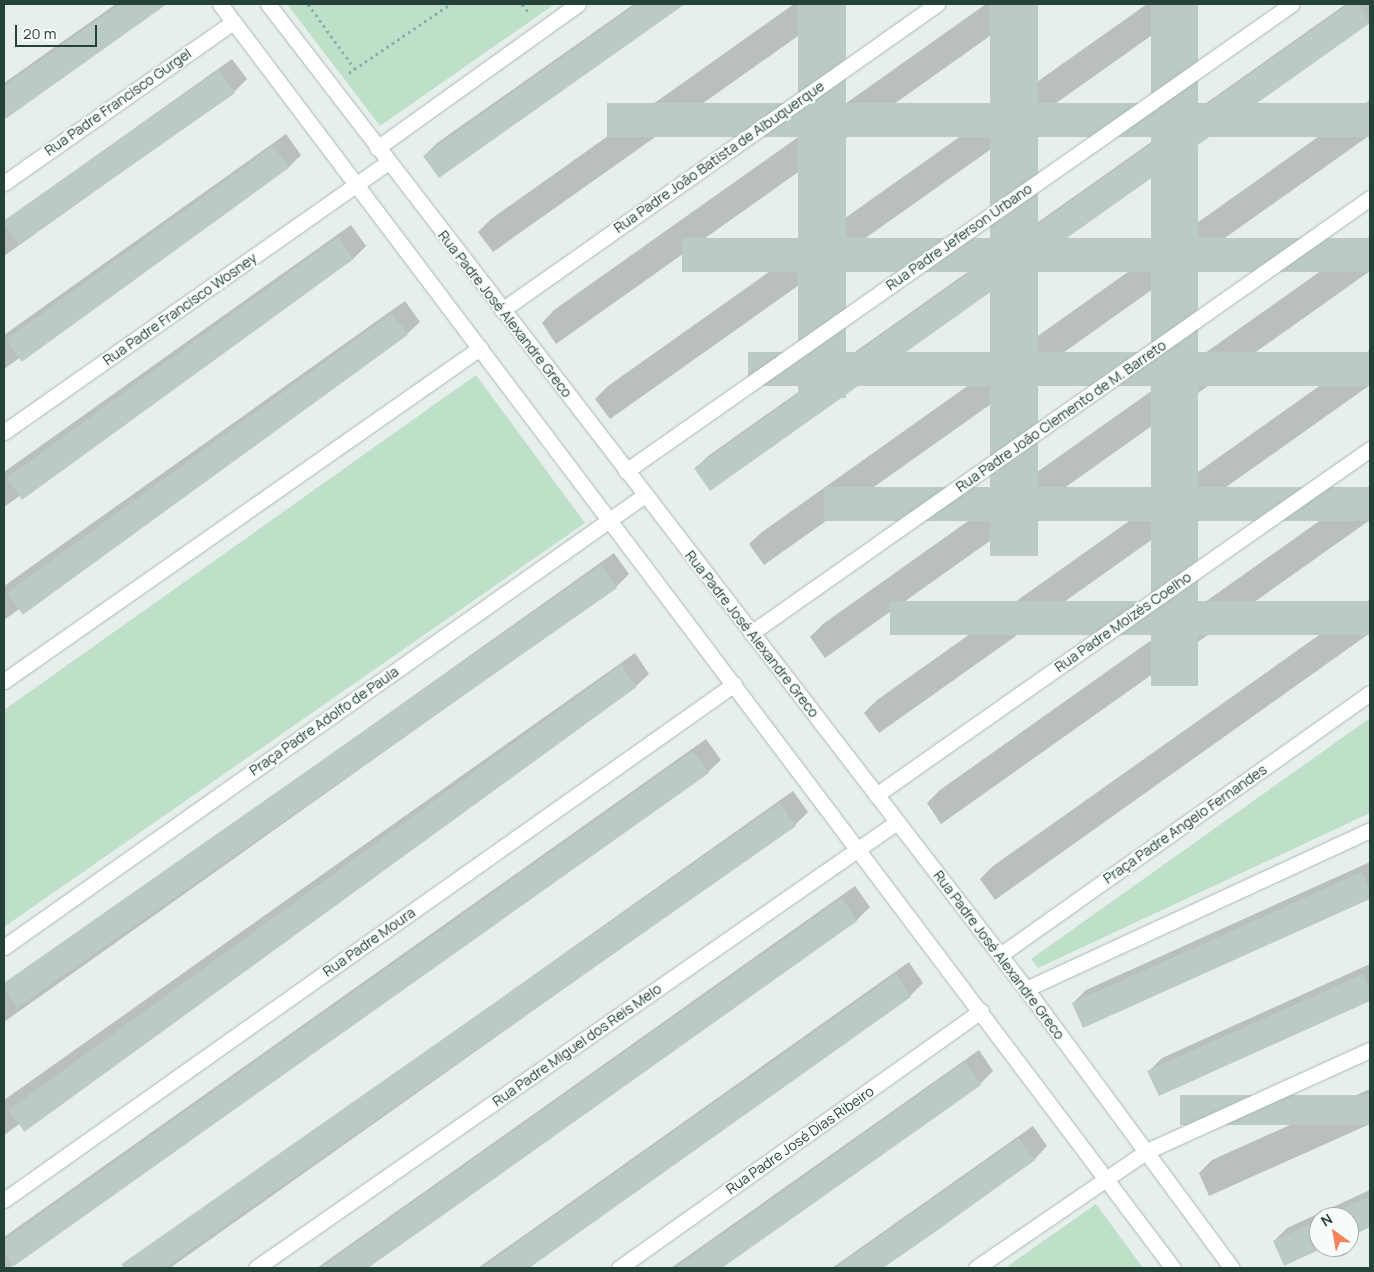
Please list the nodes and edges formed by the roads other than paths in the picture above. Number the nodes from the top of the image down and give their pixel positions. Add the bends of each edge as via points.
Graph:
1 (220, 4) edge
2 (268, 4) edge
3 (578, 4) edge
4 (937, 4) edge
5 (1292, 4) edge
6 (233, 22) junction
7 (377, 148) junction
8 (388, 162) junction
9 (4, 182) edge
10 (357, 185) junction
11 (1370, 198) edge
12 (502, 310) junction
13 (480, 348) junction
14 (4, 432) edge
15 (1370, 449) edge
16 (626, 471) junction
17 (645, 495) junction
18 (610, 520) junction
19 (751, 633) junction
20 (4, 681) edge
21 (734, 684) junction
22 (1370, 692) edge
23 (876, 795) junction
24 (897, 822) junction
25 (1370, 830) edge
26 (859, 849) junction
27 (4, 947) edge
28 (1000, 955) junction
29 (1026, 989) junction
30 (981, 1011) junction
31 (1370, 1050) edge
32 (1147, 1151) junction
33 (1106, 1177) junction
34 (4, 1200) edge
35 (256, 1268) edge
36 (619, 1268) edge
37 (976, 1268) edge
38 (1173, 1268) edge
39 (1232, 1268) edge

1 - 6 street
2 - 7 street, Rua Padre José Alexandre Greco
3 - 7 street
4 - 12 street, Rua Padre João Batista de Albuquerque
5 - 16 street, Rua Padre Jeferson Urbano
6 - 9 street, Rua Padre Francisco Gurgel
6 - 10 street
7 - 8 street, Rua Padre José Alexandre Greco
8 - 10 street, Rua Padre Francisco Wosney
8 - 12 street, Rua Padre José Alexandre Greco
10 - 13 street
10 - 14 street, Rua Padre Francisco Wosney
11 - 19 street, Rua Padre João Clemento de M. Barreto
12 - 16 street, Rua Padre José Alexandre Greco
13 - 18 street
13 - 20 street
15 - 23 street, Rua Padre Moizés Coelho
16 - 17 street, Rua Padre José Alexandre Greco
17 - 18 street, Praça Padre Adolfo de Paula
17 - 19 street, Rua Padre José Alexandre Greco
18 - 21 street
18 - 27 street, Praça Padre Adolfo de Paula
19 - 23 street, Rua Padre José Alexandre Greco
21 - 26 street
21 - 34 street, Rua Padre Moura
22 - 28 street, Praça Padre Angelo Fernandes
23 - 24 street, Rua Padre José Alexandre Greco
24 - 26 street, Rua Padre Miguel dos Reis Melo
24 - 28 street, Rua Padre José Alexandre Greco
25 - 29 street
26 - 30 street
26 - 35 street, Rua Padre Miguel dos Reis Melo
28 - 29 street, Rua Padre José Alexandre Greco
29 - 32 street, Rua Padre José Alexandre Greco
30 - 33 street
30 - 36 street, Rua Padre José Dias Ribeiro
31 - 32 street
32 - 33 street
32 - 39 street, Rua Padre José Alexandre Greco
33 - 37 street
33 - 38 street

